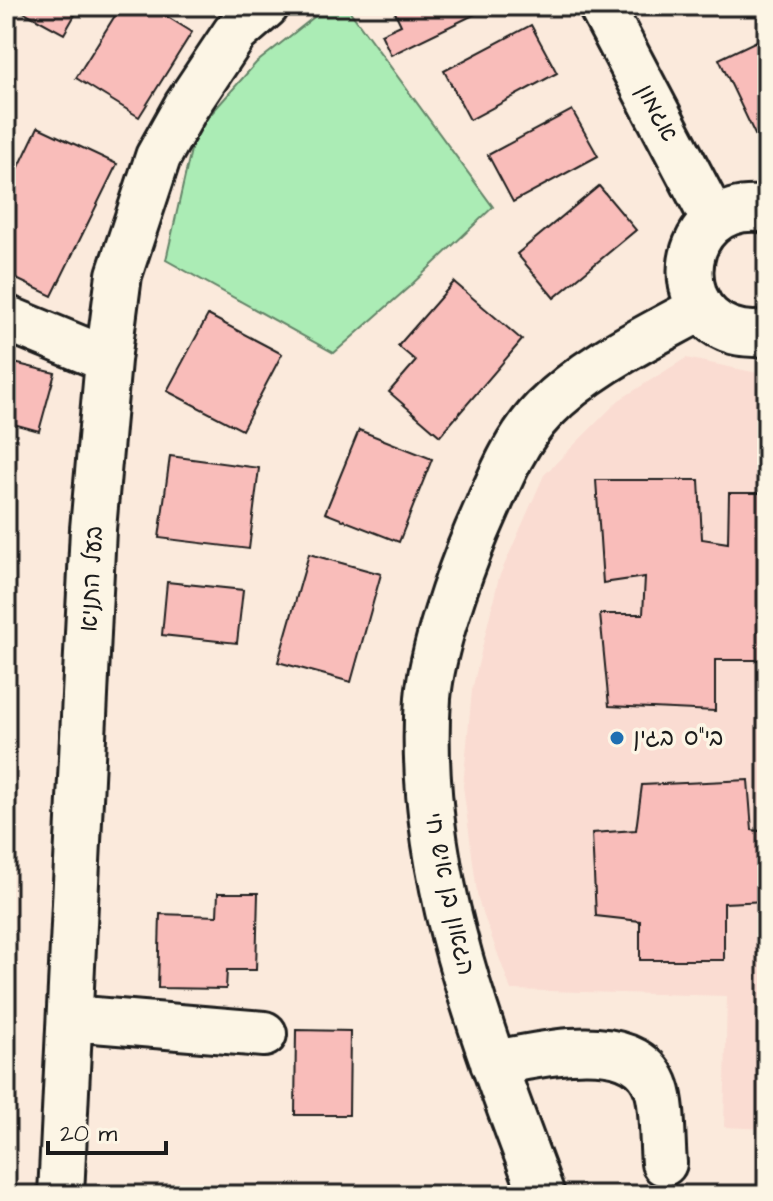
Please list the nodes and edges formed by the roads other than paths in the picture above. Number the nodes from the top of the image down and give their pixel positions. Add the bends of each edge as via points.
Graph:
1 (601, 6) edge
2 (237, 15) edge
3 (767, 210) edge
4 (714, 221) junction
5 (701, 308) junction
6 (6, 318) edge
7 (767, 333) edge
8 (108, 360) junction
9 (70, 1018) junction
10 (264, 1034) dead end
11 (493, 1063) junction
12 (664, 1163) dead end
13 (61, 1195) edge
14 (542, 1195) edge

1 - 4 street, אגמון
2 - 8 street, בעל התניא via 158,157 119,275
3 - 4 street via 732,212
4 - 5 street via 692,252 689,272
5 - 7 street via 732,332
5 - 11 street, הגאון בן איש חי via 584,375 543,411 512,453 467,555 443,631 428,698 433,829 456,942
6 - 8 street
8 - 9 street, בעל התניא via 93,529
9 - 10 street
9 - 13 street, בעל התניא
11 - 12 street via 580,1050 625,1056 644,1067 657,1088
11 - 14 street, הגאון בן איש חי

